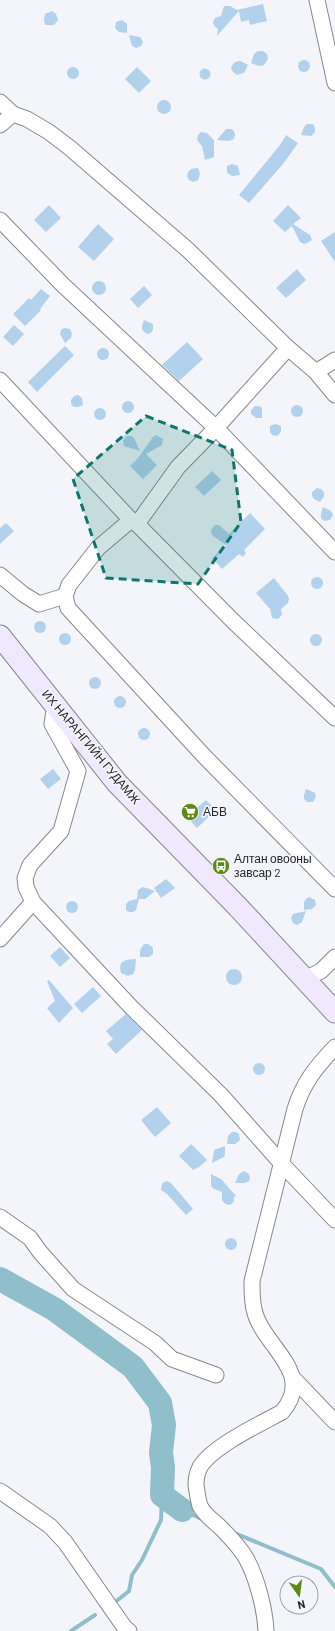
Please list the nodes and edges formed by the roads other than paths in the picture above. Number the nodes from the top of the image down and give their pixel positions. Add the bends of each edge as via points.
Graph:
1 (318, 0) edge
2 (335, 83) edge
3 (0, 102) edge
4 (13, 114) junction
5 (0, 125) edge
6 (0, 220) edge
7 (288, 348) junction
8 (335, 360) edge
9 (316, 372) junction
10 (0, 380) edge
11 (335, 395) edge
12 (216, 428) junction
13 (134, 522) junction
14 (335, 552) edge
15 (0, 575) edge
16 (65, 596) junction
17 (0, 636) edge
18 (55, 705) junction
19 (335, 718) edge
20 (335, 889) edge
21 (33, 902) junction
22 (0, 939) edge
23 (335, 957) edge
24 (305, 979) junction
25 (335, 1012) edge
26 (335, 1047) edge
27 (282, 1164) junction
28 (0, 1217) edge
29 (335, 1220) edge
30 (216, 1375) dead end
31 (294, 1379) junction
32 (335, 1422) edge
33 (0, 1491) edge
34 (129, 1631) edge
35 (266, 1631) edge

1 - 2 street
3 - 4 street
4 - 5 street
4 - 7 street via 49,132 70,148 188,250
6 - 12 street via 63,285
7 - 9 street
7 - 12 street
8 - 9 street
9 - 11 street
10 - 13 street
12 - 13 street via 178,466
12 - 14 street
13 - 16 street via 98,548 69,585
13 - 19 street
15 - 16 street via 39,604
16 - 20 street via 68,608 204,756
17 - 18 main road, ИХ НАРАНГИЙН ГУДАМЖ
18 - 21 street via 52,724 78,771 61,831 30,865 25,878
18 - 24 main road, ИХ НАРАНГИЙН ГУДАМЖ via 117,783
21 - 22 street
21 - 27 street via 131,1007 221,1095
23 - 24 street via 322,971
24 - 25 main road, ИХ НАРАНГИЙН ГУДАМЖ
26 - 27 street via 301,1091
27 - 29 street
27 - 31 street via 252,1281 252,1296 259,1324
28 - 30 street via 30,1238 73,1289 155,1343 172,1359
31 - 32 street
31 - 35 street via 291,1399 282,1412 212,1454 200,1466 196,1480 200,1506 240,1548 249,1564 256,1581
33 - 34 street via 55,1531

